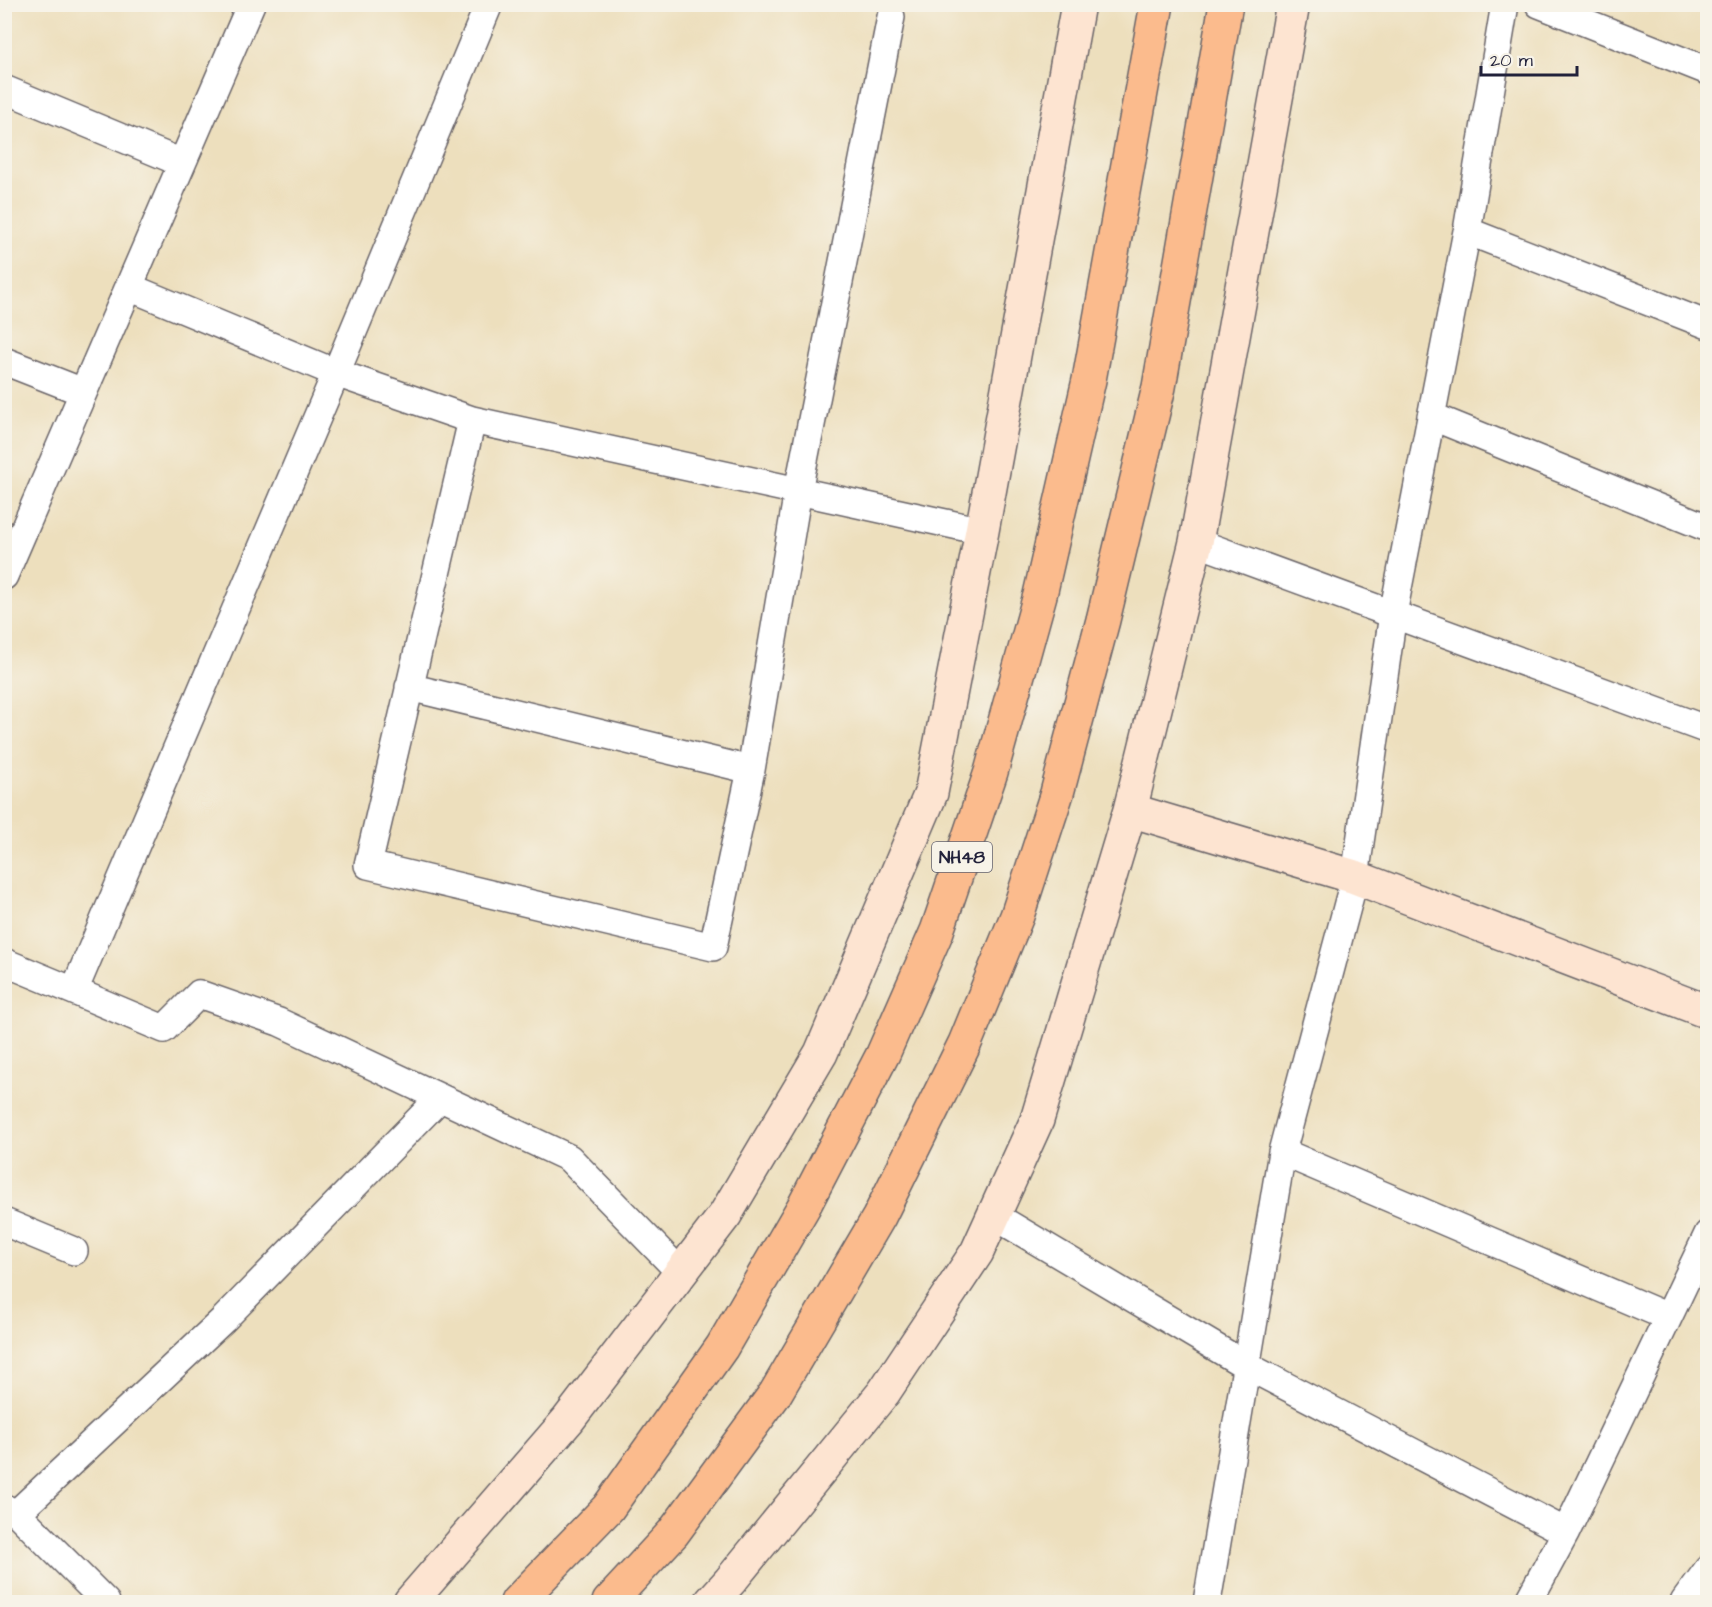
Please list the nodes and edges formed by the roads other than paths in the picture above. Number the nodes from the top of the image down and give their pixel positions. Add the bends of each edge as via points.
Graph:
1 (251, 4) edge
2 (489, 4) edge
3 (1078, 4) edge
4 (1157, 4) edge
5 (1226, 4) edge
6 (1293, 4) edge
7 (1505, 4) edge
8 (1539, 4) edge
9 (891, 17) dead end
10 (1707, 71) edge
11 (4, 89) edge
12 (182, 163) junction
13 (1467, 231) junction
14 (129, 287) junction
15 (1707, 325) edge
16 (4, 361) edge
17 (336, 373) junction
18 (83, 392) junction
19 (1431, 416) junction
20 (472, 420) junction
21 (798, 491) junction
22 (1707, 528) edge
23 (982, 531) junction
24 (1196, 542) junction
25 (4, 576) edge
26 (1393, 614) junction
27 (410, 687) junction
28 (1707, 730) edge
29 (751, 770) junction
30 (1130, 810) junction
31 (1355, 877) junction
32 (4, 962) edge
33 (74, 991) junction
34 (1707, 1012) edge
35 (440, 1098) junction
36 (1282, 1152) junction
37 (993, 1215) junction
38 (4, 1222) edge
39 (1707, 1234) edge
40 (74, 1251) dead end
41 (681, 1273) junction
42 (1668, 1317) junction
43 (1247, 1366) junction
44 (11, 1510) edge
45 (1566, 1532) junction
46 (1707, 1569) edge
47 (106, 1602) edge
48 (410, 1602) edge
49 (517, 1602) edge
50 (609, 1602) edge
51 (711, 1602) edge
52 (1207, 1602) edge
53 (1528, 1602) edge
54 (1684, 1602) edge

1 - 12 street
2 - 17 street
3 - 23 street
4 - 49 highway, NH48 via 1089,380 1042,584 991,772 937,931 883,1054 810,1196 722,1347 609,1508
5 - 50 highway via 1159,387 1060,782 1017,916 965,1043 879,1217 775,1394 673,1533
6 - 24 street
7 - 13 street
8 - 10 street
9 - 21 street
11 - 12 street
12 - 14 street
13 - 15 street
13 - 19 street
14 - 17 street
14 - 18 street
16 - 18 street
17 - 20 street
17 - 33 street
18 - 25 street
19 - 22 street
19 - 26 street
20 - 21 street
20 - 27 street
21 - 23 street
21 - 29 street
23 - 41 street via 931,793 821,1053 725,1215
24 - 26 street
24 - 30 street
26 - 28 street
26 - 31 street
27 - 29 street
27 - 29 street via 368,865 712,947
30 - 31 street
30 - 37 street via 1037,1120
31 - 34 street
31 - 36 street
32 - 33 street
33 - 35 street via 164,1029 199,994 279,1022
35 - 41 street via 569,1158
35 - 44 street via 223,1320
36 - 42 street
36 - 43 street
37 - 43 street
37 - 51 street via 977,1252 884,1392
38 - 40 street
39 - 42 street
41 - 48 street via 568,1420
42 - 45 street
43 - 45 street
43 - 52 street
44 - 47 street
45 - 53 street
46 - 54 street

